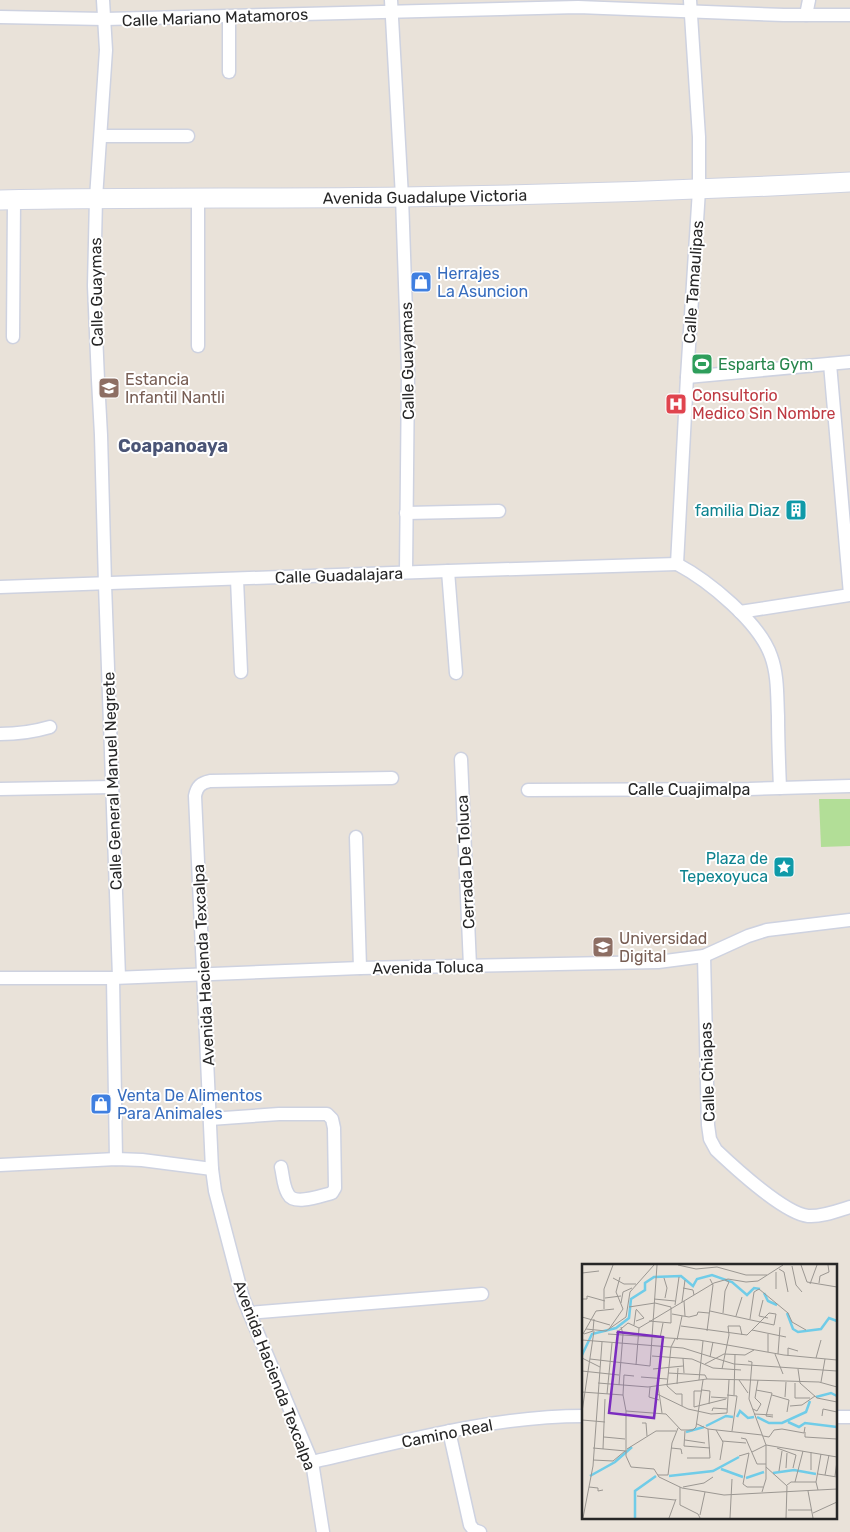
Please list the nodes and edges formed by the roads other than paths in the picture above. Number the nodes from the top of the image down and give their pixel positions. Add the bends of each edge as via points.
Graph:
1 (103, 0) edge
2 (809, 0) edge
3 (392, 6) edge
4 (690, 6) edge
5 (806, 15) junction
6 (850, 15) edge
7 (0, 17) edge
8 (229, 17) junction
9 (105, 20) junction
10 (229, 72) dead end
11 (101, 136) junction
12 (188, 136) dead end
13 (850, 182) edge
14 (699, 190) junction
15 (402, 197) junction
16 (96, 198) junction
17 (198, 199) junction
18 (7, 200) edge
19 (14, 337) dead end
20 (198, 346) dead end
21 (850, 362) edge
22 (830, 364) junction
23 (687, 377) junction
24 (499, 511) dead end
25 (406, 513) junction
26 (678, 564) junction
27 (448, 570) junction
28 (406, 572) junction
29 (237, 578) junction
30 (105, 584) junction
31 (0, 587) edge
32 (850, 594) edge
33 (740, 612) junction
34 (240, 672) dead end
35 (456, 674) dead end
36 (50, 726) dead end
37 (0, 734) edge
38 (461, 759) dead end
39 (392, 778) dead end
40 (850, 786) edge
41 (112, 787) junction
42 (780, 788) junction
43 (0, 789) edge
44 (528, 790) dead end
45 (356, 837) dead end
46 (850, 920) edge
47 (704, 956) junction
48 (470, 966) junction
49 (360, 968) junction
50 (203, 974) junction
51 (116, 977) junction
52 (0, 978) edge
53 (210, 1119) junction
54 (116, 1159) junction
55 (0, 1165) edge
56 (281, 1167) dead end
57 (212, 1169) junction
58 (850, 1208) edge
59 (482, 1294) dead end
60 (250, 1313) junction
61 (582, 1416) edge
62 (449, 1431) junction
63 (312, 1462) junction
64 (323, 1532) edge
65 (480, 1532) edge

1 - 9 street, Calle Guaymas
2 - 5 street
3 - 4 street, Calle Mariano Matamoros
3 - 8 street, Calle Mariano Matamoros
3 - 15 street, Calle Guayamas
4 - 5 street, Calle Mariano Matamoros
4 - 14 street, Calle Tamaulipas via 699,136
5 - 6 street, Calle Mariano Matamoros
7 - 9 street, Calle Mariano Matamoros
8 - 9 street, Calle Mariano Matamoros
8 - 10 street
9 - 11 street, Calle Guaymas
11 - 12 street
11 - 16 street, Calle Guaymas
13 - 14 main road, Avenida Guadalupe Victoria
14 - 15 main road, Avenida Guadalupe Victoria
14 - 23 street, Calle Tamaulipas
15 - 17 main road, Avenida Guadalupe Victoria
15 - 25 street, Calle Guayamas via 408,371
16 - 17 main road, Avenida Guadalupe Victoria
16 - 18 main road, Avenida Guadalupe Victoria
16 - 30 street, Calle Guaymas via 94,286
17 - 20 street
18 - 19 street
21 - 22 street
22 - 23 street
22 - 32 street
23 - 26 street, Calle Tamaulipas
24 - 25 street
25 - 28 street, Calle Guayamas
26 - 27 street, Calle Guadalajara
26 - 33 street via 702,579
27 - 28 street, Calle Guadalajara
27 - 35 street
28 - 29 street, Calle Guadalajara
29 - 30 street, Calle Guadalajara
29 - 34 street
30 - 31 street, Calle Guadalajara
30 - 41 street, Calle General Manuel Negrete
32 - 33 street
33 - 42 street via 763,640 775,670
36 - 37 street
38 - 48 street, Cerrada De Toluca
39 - 50 street, Avenida Hacienda Texcalpa via 202,783 195,796
40 - 42 street, Calle Cuajimalpa
41 - 43 street
41 - 51 street, Calle General Manuel Negrete
42 - 44 street, Calle Cuajimalpa
45 - 49 street
46 - 47 street, Avenida Toluca via 767,930
47 - 48 street, Avenida Toluca via 636,963
47 - 58 street, Calle Chiapas via 708,1125 716,1150 784,1206 798,1213 818,1216
48 - 49 street, Avenida Toluca
49 - 50 street, Avenida Toluca
50 - 51 street, Avenida Toluca
50 - 53 street, Avenida Hacienda Texcalpa
51 - 52 street, Avenida Toluca
51 - 54 street, Calle General Manuel Negrete
53 - 56 street via 327,1114 334,1128 335,1188 332,1193 298,1201 290,1198
53 - 57 street, Avenida Hacienda Texcalpa
54 - 55 street
54 - 57 street
57 - 60 street, Avenida Hacienda Texcalpa via 238,1282
59 - 60 street
60 - 63 street, Avenida Hacienda Texcalpa
61 - 62 street, Camino Real via 524,1419
62 - 63 street, Camino Real
62 - 65 street via 470,1525
63 - 64 street, Avenida Hacienda Texcalpa

